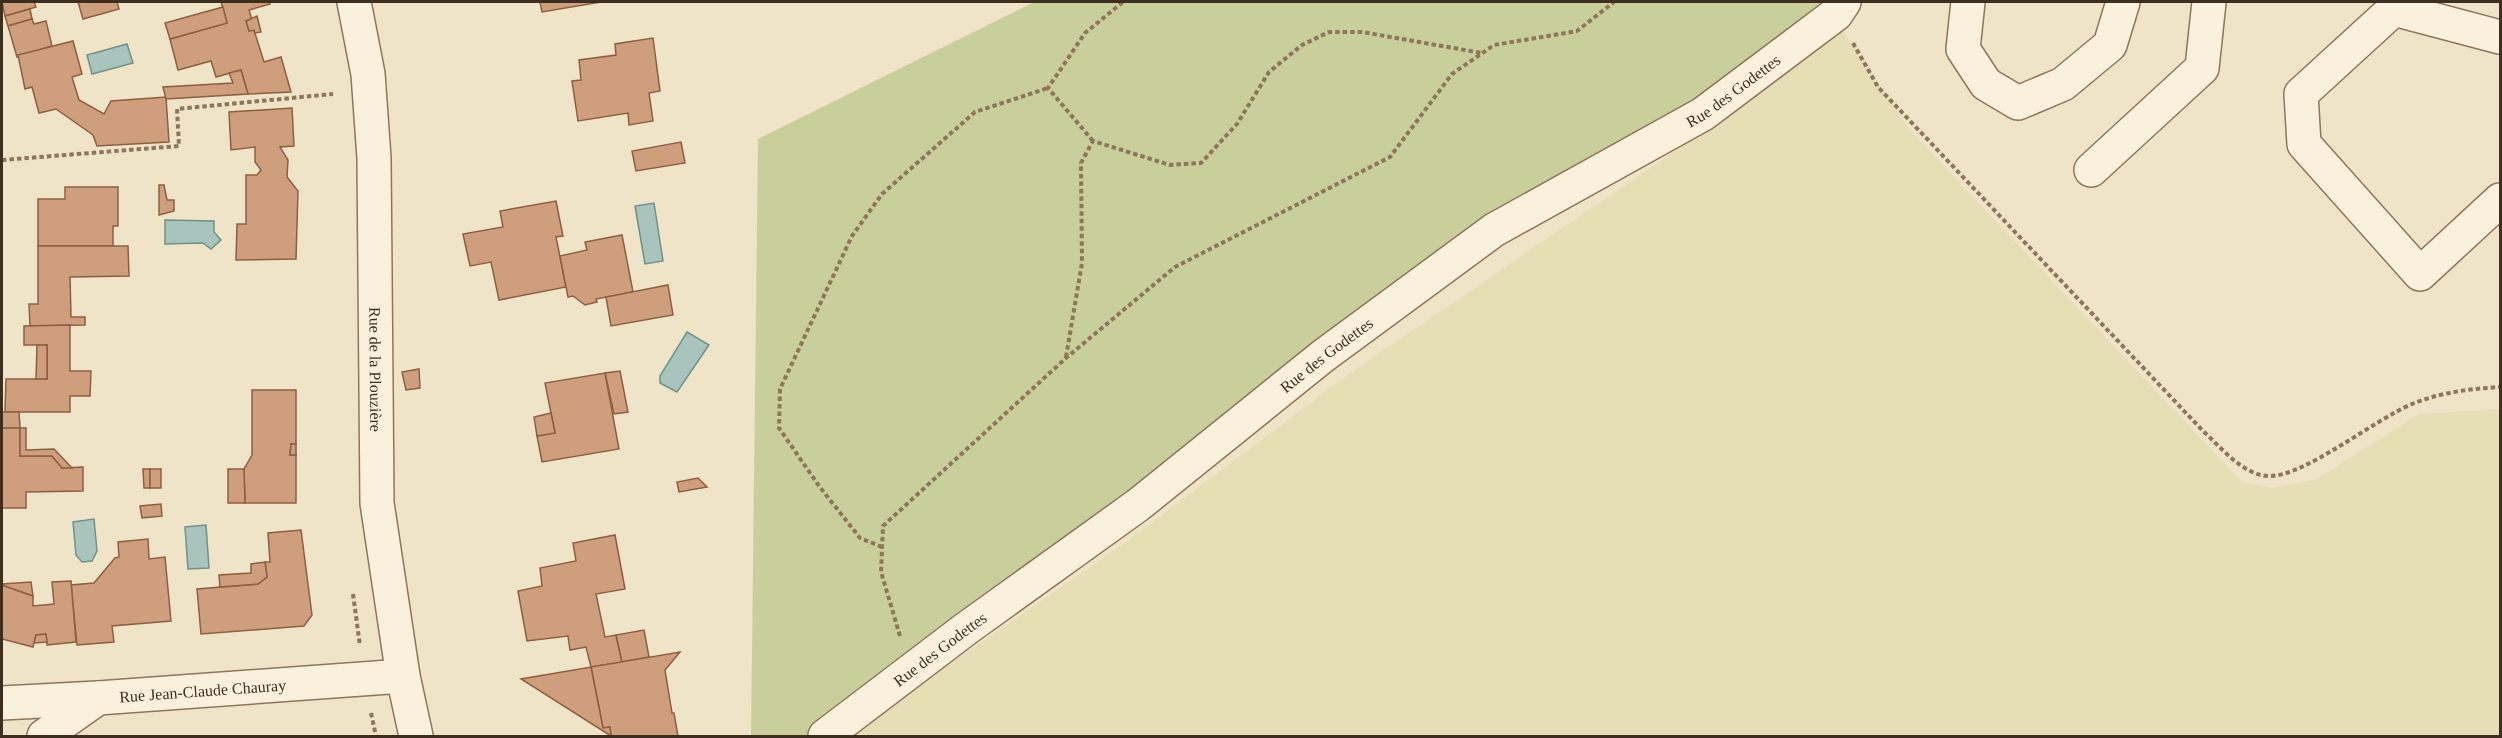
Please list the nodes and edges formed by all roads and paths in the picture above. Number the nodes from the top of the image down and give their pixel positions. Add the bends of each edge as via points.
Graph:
1 (354, 2) edge
2 (1123, 2) edge
3 (1614, 2) edge
4 (1968, 2) edge
5 (2123, 2) edge
6 (2209, 2) edge
7 (1840, 8) edge
8 (2500, 37) edge
9 (1483, 53) junction
10 (1048, 88) junction
11 (333, 94) dead end
12 (1093, 141) junction
13 (2, 160) edge
14 (2091, 170) dead end
15 (2500, 200) edge
16 (1066, 358) junction
17 (2500, 387) edge
18 (882, 547) junction
19 (910, 671) junction
20 (403, 676) junction
21 (98, 699) junction
22 (2, 703) edge
23 (44, 736) edge
24 (416, 736) edge
25 (825, 736) edge

1 - 20 street, Rue de la Plouzière via 368,74 374,158 377,503
2 - 10 path via 1085,33
3 - 9 path via 1577,31 1494,45
4 - 5 street via 1963,49 1986,84 2018,103 2063,84 2110,45
6 - 14 street via 2202,68
7 - 17 path via 1878,87 2203,431 2246,469 2269,476 2295,470 2411,404 2455,390
7 - 19 street, Rue des Godettes via 1703,114 1494,230 1323,356 1138,505
8 - 15 street via 2394,9 2301,93 2304,144 2420,274
9 - 12 path via 1362,32 1329,32 1302,45 1269,72 1237,124 1201,163 1170,165
9 - 16 path via 1452,75 1390,157 1175,267
10 - 12 path
10 - 18 path via 975,112 882,194 852,236 780,388 780,428 860,537
11 - 13 path via 177,109 179,146
12 - 16 path via 1081,163 1082,263
16 - 18 path via 883,526
18 - 19 path via 881,572
19 - 25 street, Rue des Godettes
20 - 21 street, Rue Jean-Claude Chauray
20 - 24 street, Rue de la Plouzière
21 - 22 street, Rue Jean-Claude Chauray
21 - 23 street

